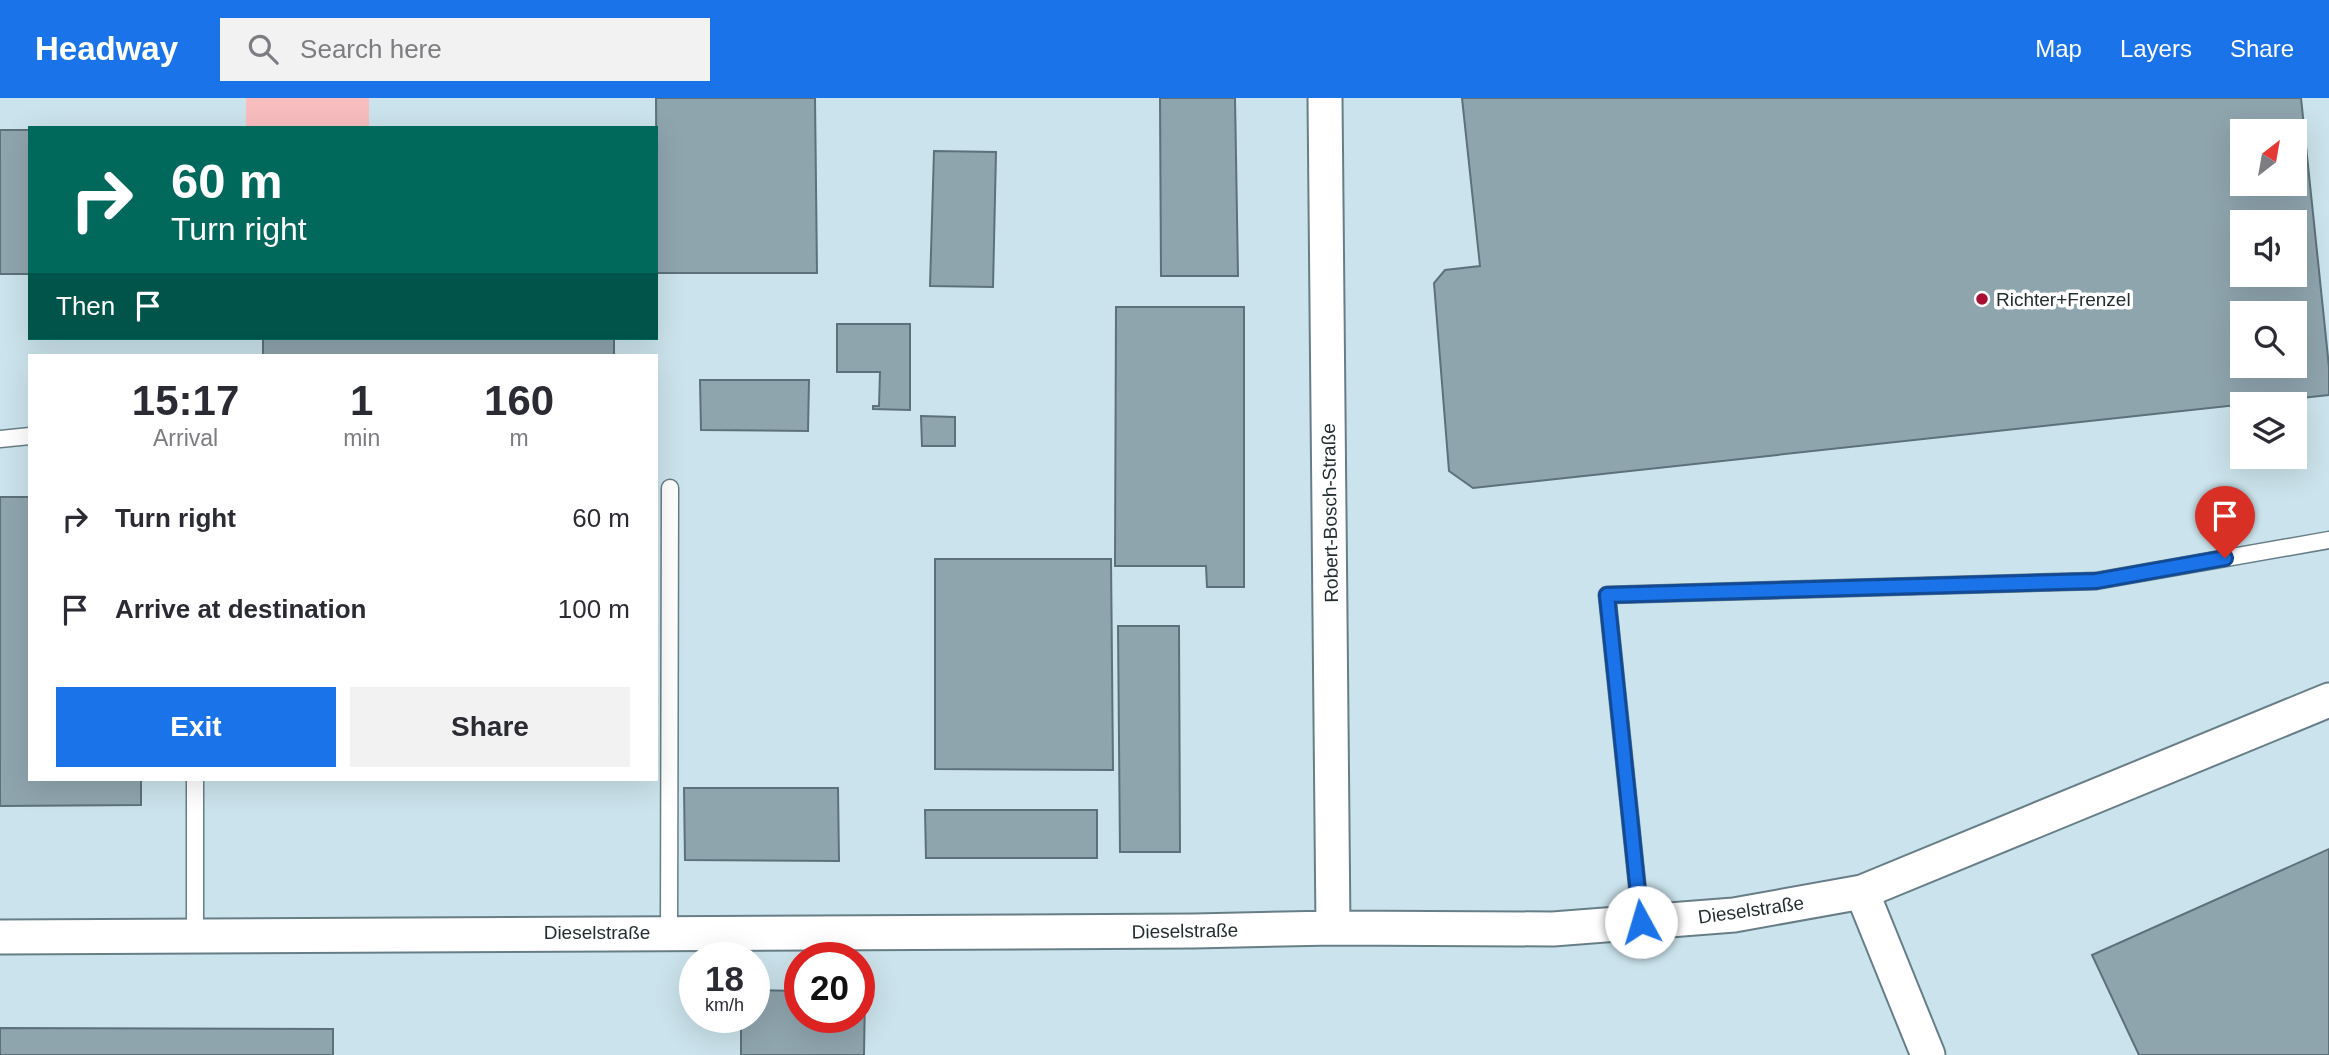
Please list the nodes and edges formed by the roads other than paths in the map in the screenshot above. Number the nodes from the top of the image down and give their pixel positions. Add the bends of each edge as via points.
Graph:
1 (1325, 98) edge
2 (28, 436) edge
3 (0, 439) edge
4 (670, 488) dead end
5 (2329, 540) edge
6 (2329, 699) edge
7 (195, 781) edge
8 (1862, 892) junction
9 (1641, 922) junction
10 (1333, 928) junction
11 (668, 932) junction
12 (195, 935) junction
13 (0, 937) edge
14 (1928, 1055) edge

1 - 10 street, Robert-Bosch-Straße
2 - 3 lane
4 - 11 lane
5 - 9 lane via 2096,581 1607,595
6 - 8 street, Dieselstraße
7 - 12 lane
8 - 9 street, Dieselstraße via 1734,915
8 - 14 street
9 - 10 street, Dieselstraße via 1553,929
10 - 11 street, Dieselstraße
11 - 12 street, Dieselstraße
12 - 13 street, Dieselstraße

